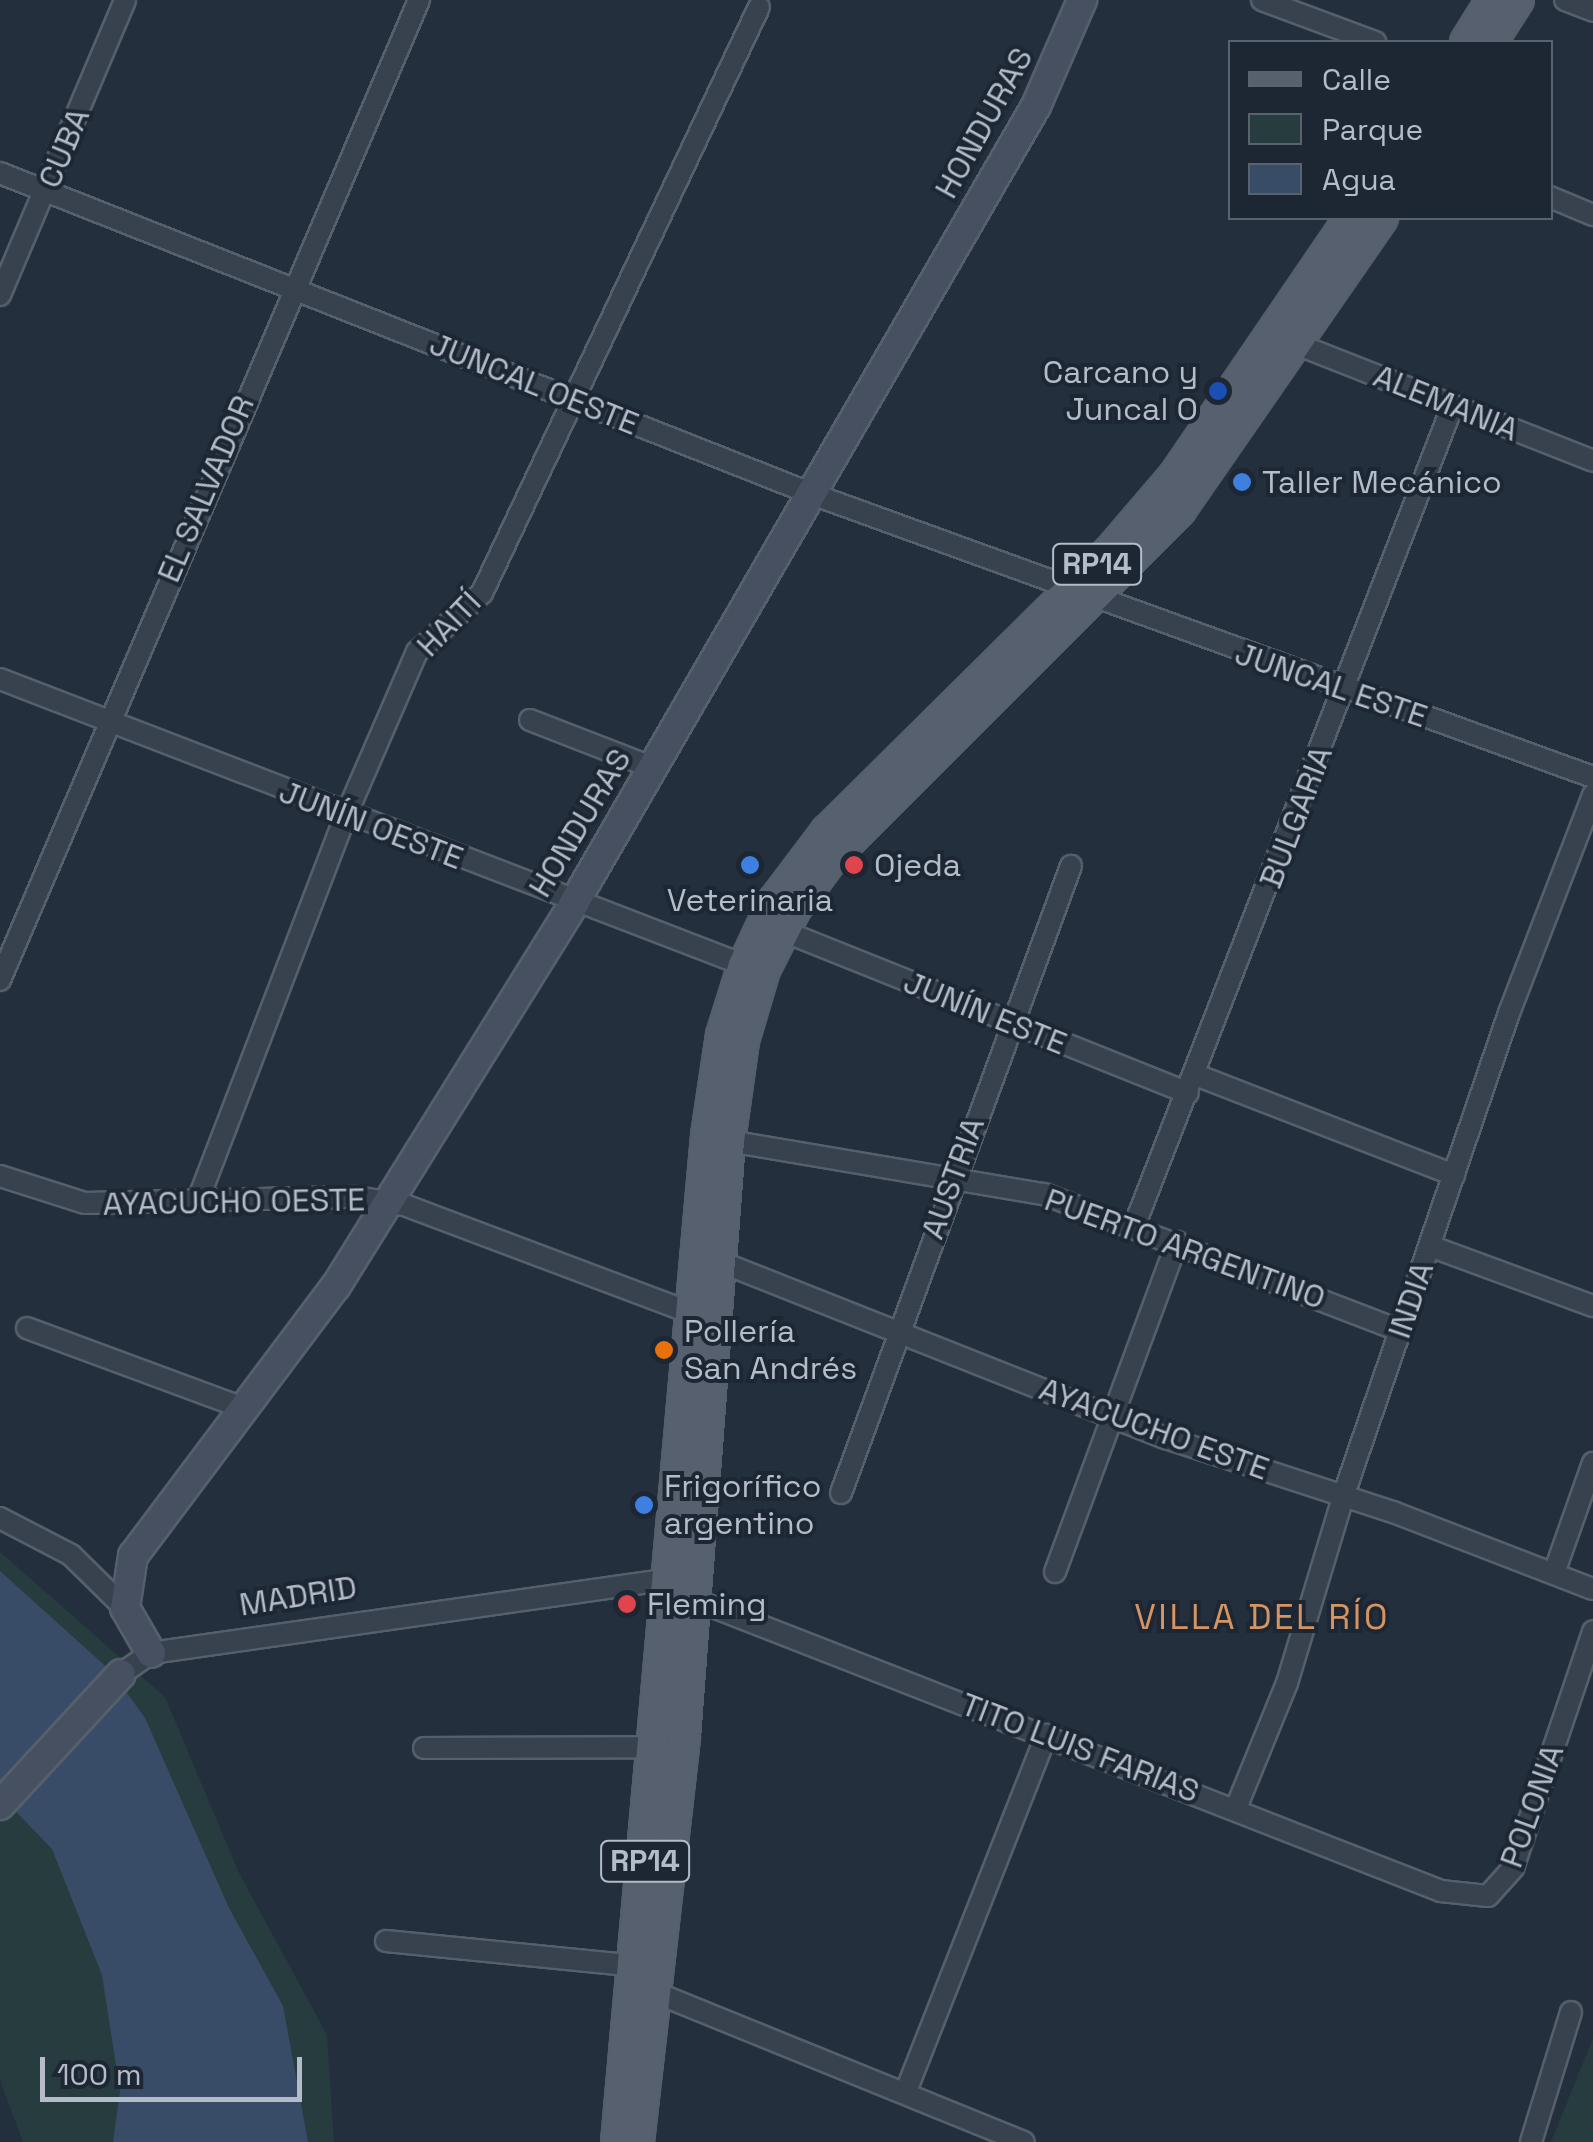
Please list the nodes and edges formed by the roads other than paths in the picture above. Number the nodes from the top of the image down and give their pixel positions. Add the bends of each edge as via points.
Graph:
1 (126, 0) edge
2 (419, 0) edge
3 (1082, 0) edge
4 (1262, 0) edge
5 (1492, 0) edge
6 (1518, 0) edge
7 (1565, 0) edge
8 (760, 7) dead end
9 (1593, 11) edge
10 (1370, 40) edge
11 (1467, 40) edge
12 (1492, 40) edge
13 (0, 173) edge
14 (46, 190) junction
15 (1553, 199) edge
16 (1593, 215) edge
17 (1349, 220) edge
18 (1381, 220) edge
19 (292, 287) junction
20 (0, 295) edge
21 (1298, 344) junction
22 (573, 400) junction
23 (1452, 407) junction
24 (1593, 461) edge
25 (812, 494) junction
26 (1082, 596) junction
27 (0, 679) edge
28 (1345, 690) junction
29 (530, 720) dead end
30 (107, 721) junction
31 (654, 768) junction
32 (1593, 777) edge
33 (1593, 794) edge
34 (346, 815) junction
35 (1072, 866) dead end
36 (574, 903) junction
37 (783, 930) junction
38 (744, 965) junction
39 (0, 980) edge
40 (1010, 1024) junction
41 (1192, 1084) junction
42 (729, 1140) junction
43 (1454, 1175) junction
44 (0, 1176) edge
45 (952, 1180) junction
46 (198, 1200) junction
47 (387, 1202) junction
48 (1135, 1224) junction
49 (1177, 1242) junction
50 (1430, 1246) junction
51 (718, 1261) junction
52 (1593, 1306) edge
53 (692, 1313) junction
54 (27, 1328) dead end
55 (1400, 1331) junction
56 (897, 1334) junction
57 (246, 1409) junction
58 (1113, 1416) junction
59 (1593, 1463) edge
60 (841, 1493) dead end
61 (1343, 1496) junction
62 (676, 1497) junction
63 (0, 1518) edge
64 (1055, 1572) dead end
65 (1554, 1573) junction
66 (670, 1579) junction
67 (1593, 1590) edge
68 (695, 1600) junction
69 (125, 1608) junction
70 (1593, 1630) edge
71 (152, 1653) junction
72 (121, 1674) joint
73 (1046, 1735) junction
74 (684, 1737) junction
75 (655, 1747) junction
76 (424, 1748) dead end
77 (0, 1806) edge
78 (1236, 1808) junction
79 (1464, 1896) joint
80 (386, 1942) dead end
81 (635, 1966) junction
82 (654, 1992) junction
83 (1571, 2012) dead end
84 (906, 2091) junction
85 (1019, 2140) edge
86 (617, 2142) edge
87 (638, 2142) edge
88 (1531, 2142) edge

1 - 14 street, CUBA
2 - 19 street, EL SALVADOR
3 - 25 main road, HONDURAS via 1036,106
4 - 10 street
5 - 11 main road
6 - 12 main road
7 - 9 street
8 - 22 street, HAITÍ
13 - 14 street, JUNCAL OESTE
14 - 19 street, JUNCAL OESTE
14 - 20 street, CUBA
15 - 16 street
17 - 26 main road, RP14 via 1176,476
18 - 21 main road, RP14
19 - 22 street, JUNCAL OESTE
19 - 30 street, EL SALVADOR
21 - 23 street, ALEMANIA
21 - 26 main road, RP14 via 1180,510
22 - 25 street, JUNCAL OESTE
22 - 34 street, HAITÍ via 482,593 417,652
23 - 24 street, ALEMANIA
23 - 28 street, BULGARIA
25 - 26 street, JUNCAL OESTE
25 - 31 main road, HONDURAS
26 - 28 street, JUNCAL ESTE
26 - 37 main road, RP14 via 1002,678 985,712 848,842
26 - 38 main road, RP14 via 820,839 774,901
27 - 30 street, JUNÍN OESTE
28 - 32 street, JUNCAL ESTE
28 - 41 street, BULGARIA
29 - 31 street
30 - 34 street, JUNÍN OESTE
30 - 39 street, EL SALVADOR
31 - 36 main road, HONDURAS
33 - 43 street, INDIA
34 - 36 street, JUNÍN OESTE
34 - 46 street, HAITÍ
35 - 40 street, AUSTRIA
36 - 38 street, JUNÍN OESTE
36 - 47 main road, HONDURAS
37 - 40 street, JUNÍN ESTE
37 - 42 main road, RP14 via 750,1014
38 - 53 main road, RP14 via 713,1086
40 - 41 street, JUNÍN ESTE
40 - 45 street, AUSTRIA
41 - 43 street, JUNÍN ESTE
41 - 48 street, BULGARIA
42 - 45 street, PUERTO ARGENTINO
42 - 51 main road, RP14
43 - 50 street, INDIA
44 - 46 street, AYACUCHO OESTE via 86,1204
45 - 48 street, PUERTO ARGENTINO via 1044,1194
45 - 56 street, AUSTRIA
46 - 47 street, AYACUCHO OESTE
47 - 53 street, AYACUCHO OESTE
47 - 57 main road, HONDURAS via 336,1286
48 - 49 street, PUERTO ARGENTINO
49 - 55 street, PUERTO ARGENTINO
49 - 58 street
50 - 52 street
50 - 55 street, INDIA
51 - 56 street, AYACUCHO ESTE
51 - 68 main road, RP14
53 - 62 main road, RP14
54 - 57 street
55 - 61 street, INDIA
56 - 58 street, AYACUCHO ESTE
56 - 60 street, AUSTRIA
57 - 69 main road, HONDURAS via 133,1556
58 - 61 street, AYACUCHO ESTE
58 - 64 street
59 - 65 street
61 - 65 street, AYACUCHO ESTE
61 - 78 street, INDIA via 1288,1683
62 - 66 main road, RP14
62 - 68 main road via 684,1527 682,1579
63 - 69 street via 71,1556
65 - 67 street, AYACUCHO ESTE
66 - 68 street, TITO LUIS FARIAS
66 - 71 street, MADRID
66 - 74 main road via 682,1602 676,1692
66 - 75 main road, RP14
68 - 73 street, TITO LUIS FARIAS
68 - 74 main road, RP14
69 - 71 main road
70 - 79 street, POLONIA via 1512,1868 1488,1896
71 - 72 street, MADRID
72 - 77 main road, MADRID
73 - 78 street, TITO LUIS FARIAS
73 - 84 street
74 - 82 main road, RP14
75 - 76 street
75 - 81 main road, RP14
78 - 79 street, TITO LUIS FARIAS
80 - 81 street
81 - 86 main road, RP14
82 - 84 street
82 - 87 main road, RP14
83 - 88 street
84 - 85 street

